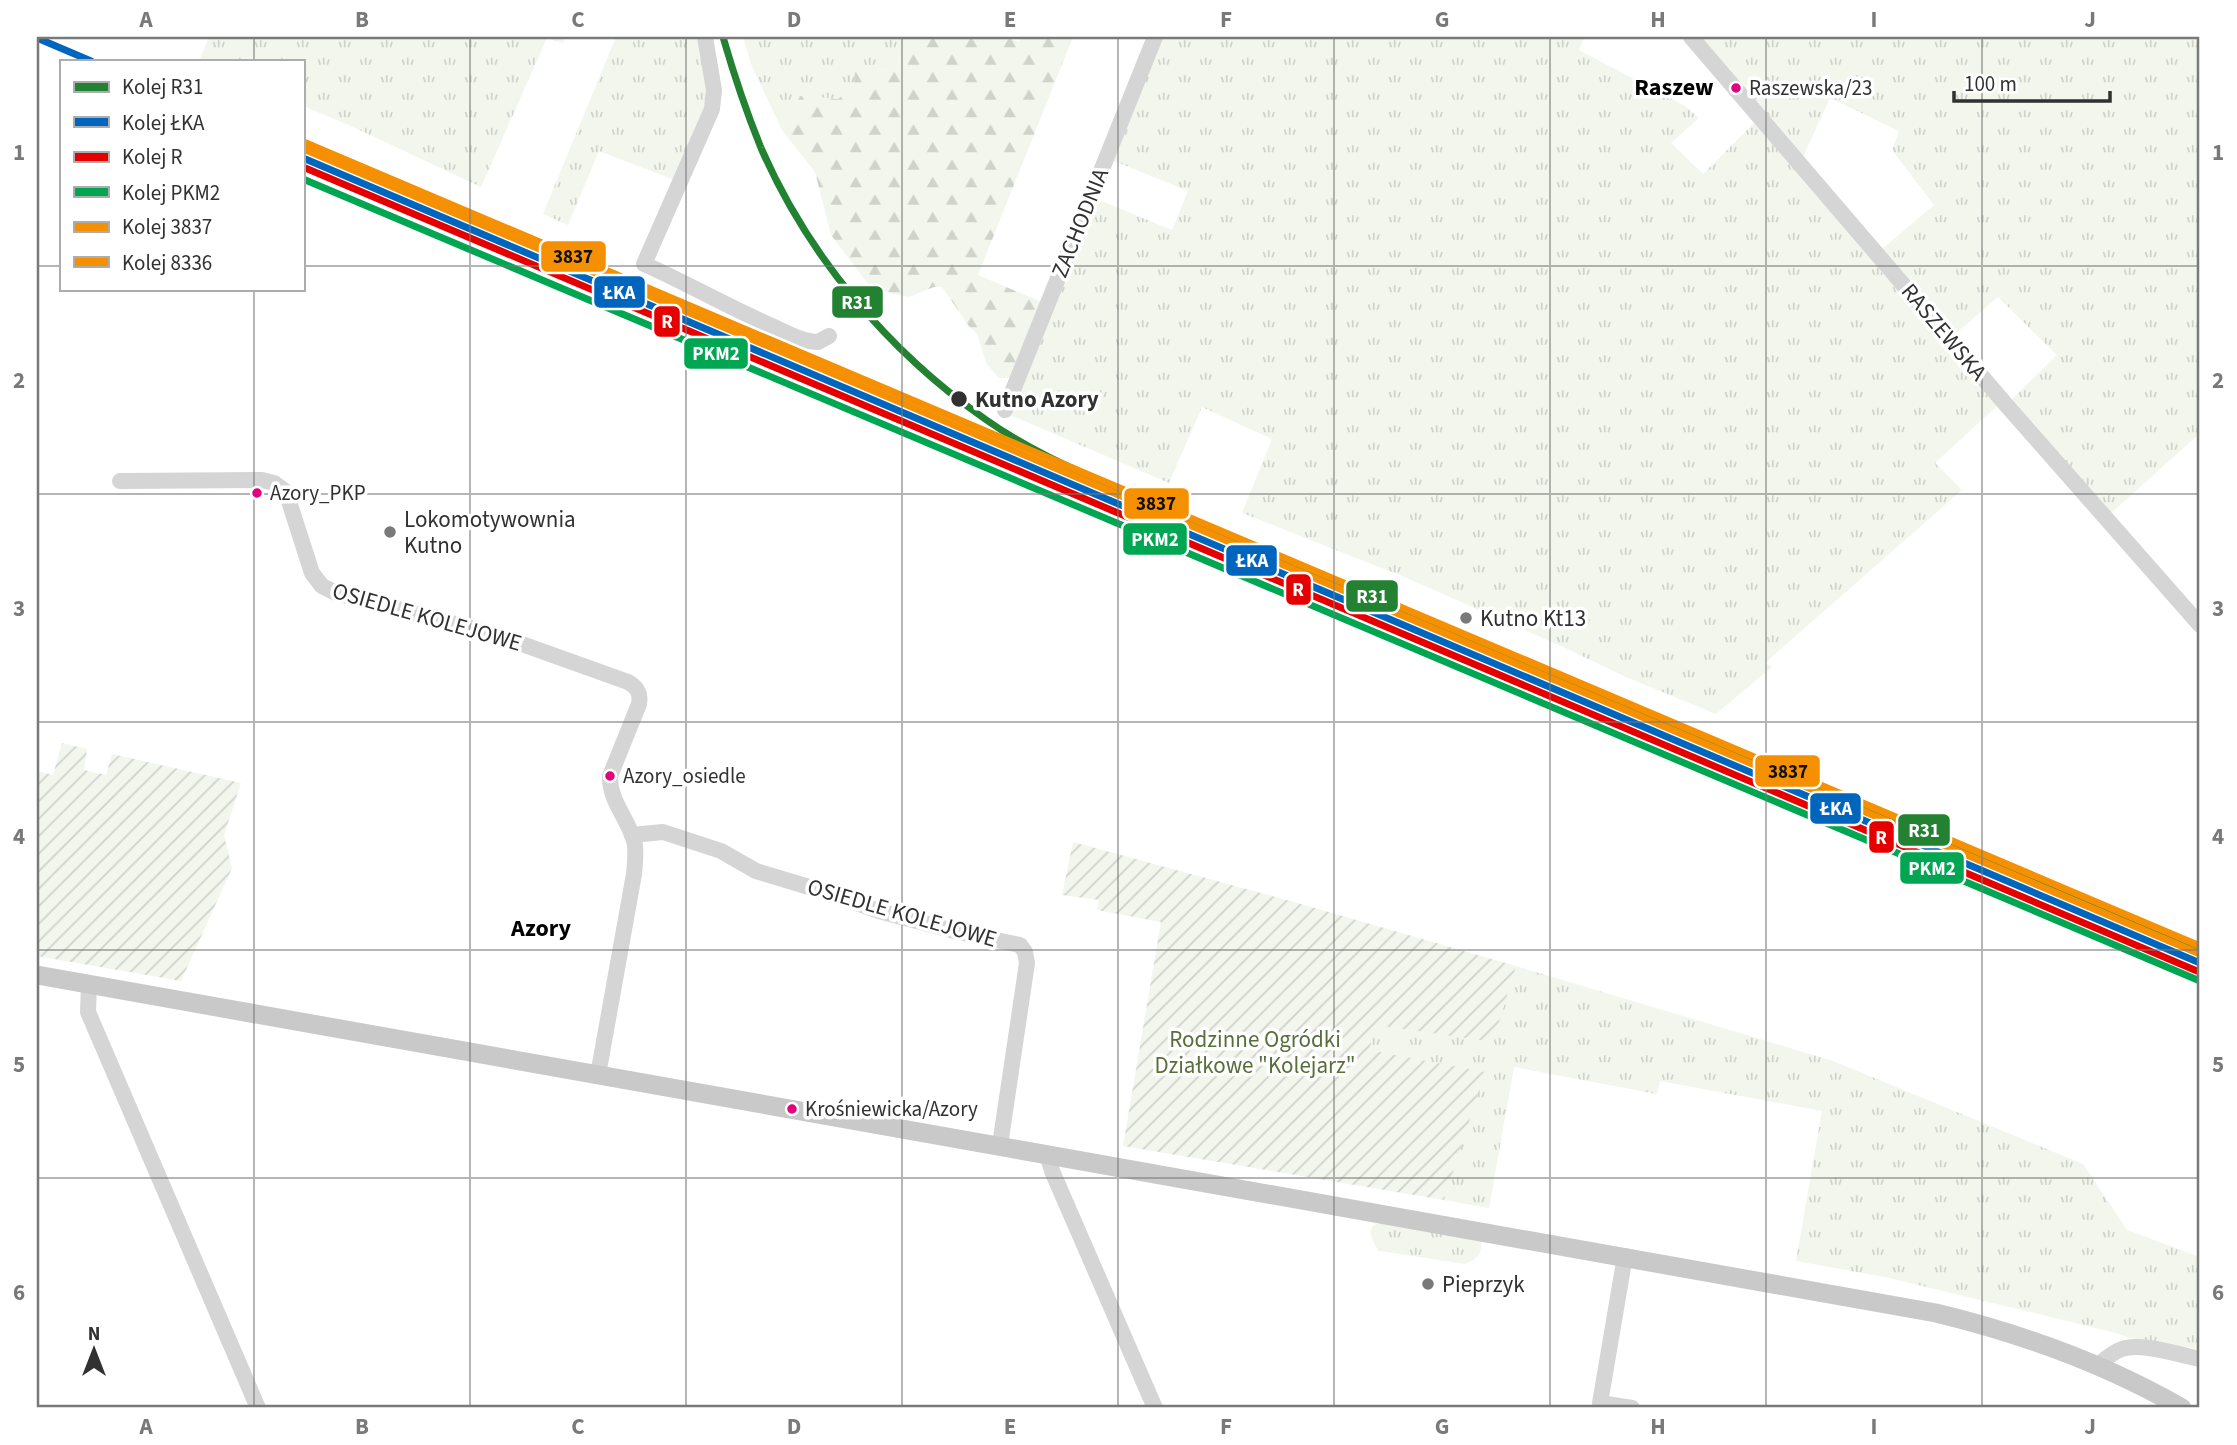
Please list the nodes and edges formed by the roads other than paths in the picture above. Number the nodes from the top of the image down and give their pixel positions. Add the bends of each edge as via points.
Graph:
1 (705, 37) edge
2 (1155, 37) edge
3 (1691, 37) edge
4 (829, 336) dead end
5 (1005, 410) dead end
6 (120, 481) dead end
7 (2200, 625) edge
8 (632, 835) junction
9 (37, 975) edge
10 (89, 984) junction
11 (598, 1075) junction
12 (999, 1145) junction
13 (1047, 1154) junction
14 (1625, 1256) junction
15 (2200, 1359) edge
16 (2098, 1365) junction
17 (258, 1408) edge
18 (1155, 1408) edge
19 (1632, 1408) edge
20 (2182, 1408) edge

1 - 4 street via 715,90 712,109 644,264 802,339 818,342
2 - 5 street, ZACHODNIA
3 - 7 street, RASZEWSKA
6 - 8 street, OSIEDLE KOLEJOWE via 274,483 286,492 312,573 322,586 494,634 636,687 639,704 610,776 610,788
8 - 11 street, OSIEDLE KOLEJOWE via 634,874
8 - 12 street, OSIEDLE KOLEJOWE via 663,832 722,851 756,871 879,911 1020,945 1027,962
9 - 10 main road
10 - 11 main road
10 - 17 street via 88,1012
11 - 12 main road
12 - 13 main road
13 - 14 main road
13 - 18 street
14 - 16 main road via 1936,1313 2022,1336
14 - 19 street via 1600,1403
15 - 16 street via 2124,1348
16 - 20 main road

